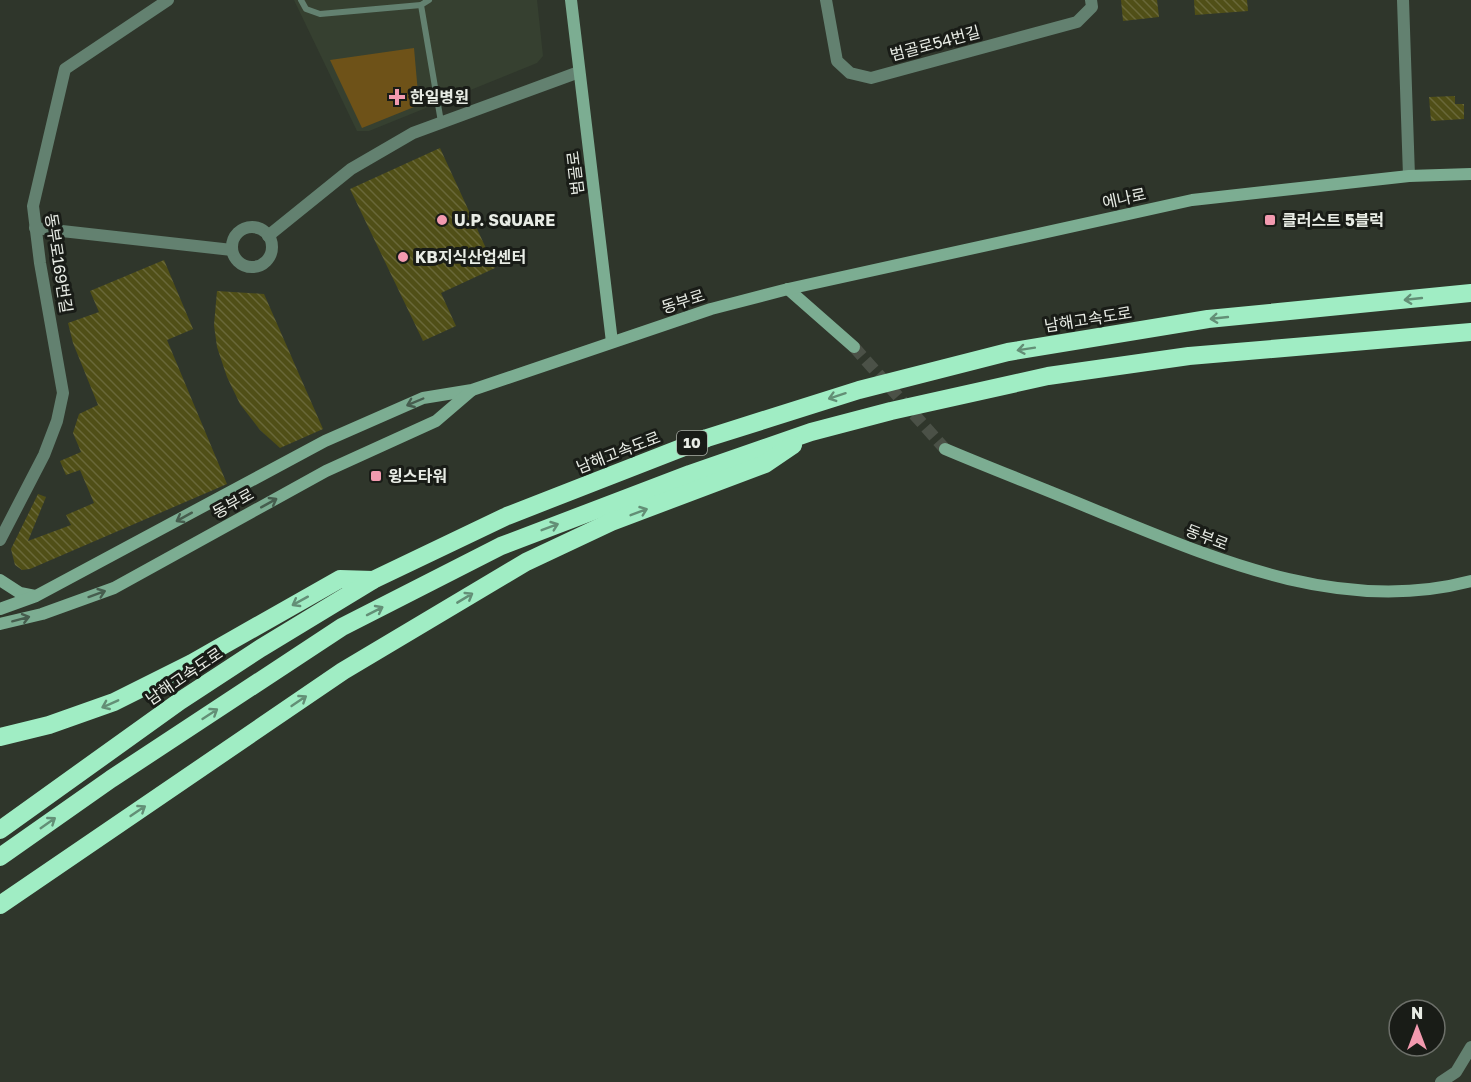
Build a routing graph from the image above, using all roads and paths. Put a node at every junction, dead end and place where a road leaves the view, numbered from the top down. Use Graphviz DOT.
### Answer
graph roads {
  1 [pos="168,0"];
  2 [pos="301,0"];
  3 [pos="429,0"];
  4 [pos="571,0"];
  5 [pos="826,0"];
  6 [pos="1091,0"];
  7 [pos="1403,0"];
  8 [pos="420,5"];
  9 [pos="579,72"];
  10 [pos="441,122"];
  11 [pos="1471,174"];
  12 [pos="1409,176"];
  13 [pos="35,228"];
  14 [pos="268,236"];
  15 [pos="232,250"];
  16 [pos="788,289"];
  17 [pos="1471,293"];
  18 [pos="1471,332"];
  19 [pos="612,342"];
  20 [pos="854,347"];
  21 [pos="472,390"];
  22 [pos="812,432"];
  23 [pos="945,449"];
  24 [pos="0,540"];
  25 [pos="0,580"];
  26 [pos="373,580"];
  27 [pos="1471,581"];
  28 [pos="36,596"];
  29 [pos="0,609"];
  30 [pos="0,624"];
  31 [pos="0,737"];
  32 [pos="0,830"];
  33 [pos="90,844"];
  34 [pos="0,857"];
  35 [pos="0,905"];
  36 [pos="0,914"];
  37 [pos="1471,1047"];
  38 [pos="1441,1082"];
  1 -- 13 [label="street, 동부로169번길"];
  2 -- 8 [label="lane"];
  3 -- 8 [label="lane"];
  4 -- 9 [label="street, 범골로"];
  5 -- 6 [label="street, 범골로54번길"];
  7 -- 12 [label="street"];
  8 -- 10 [label="lane"];
  9 -- 10 [label="street"];
  9 -- 19 [label="street, 범골로"];
  10 -- 14 [label="street"];
  11 -- 12 [label="street, 에나로"];
  12 -- 16 [label="street, 에나로"];
  13 -- 15 [label="street"];
  13 -- 24 [label="street, 동부로169번길"];
  14 -- 15 [label="street"];
  14 -- 15 [label="street"];
  16 -- 19 [label="street, 동부로"];
  16 -- 20 [label="street"];
  17 -- 26 [label="highway, 남해고속도로 / 10, one-way"];
  18 -- 22 [label="highway, 10"];
  19 -- 21 [label="street, 동부로"];
  21 -- 28 [label="street, 동부로, one-way"];
  30 -- 21 [label="street, 동부로, one-way"];
  33 -- 22 [label="highway, one-way"];
  34 -- 22 [label="highway, 10, one-way"];
  23 -- 27 [label="street, 동부로"];
  25 -- 28 [label="street"];
  26 -- 31 [label="highway, one-way"];
  26 -- 32 [label="highway, 남해고속도로 / 10"];
  28 -- 29 [label="street, 동부로"];
  33 -- 35 [label="highway"];
  33 -- 36 [label="highway"];
  37 -- 38 [label="street"];
}
